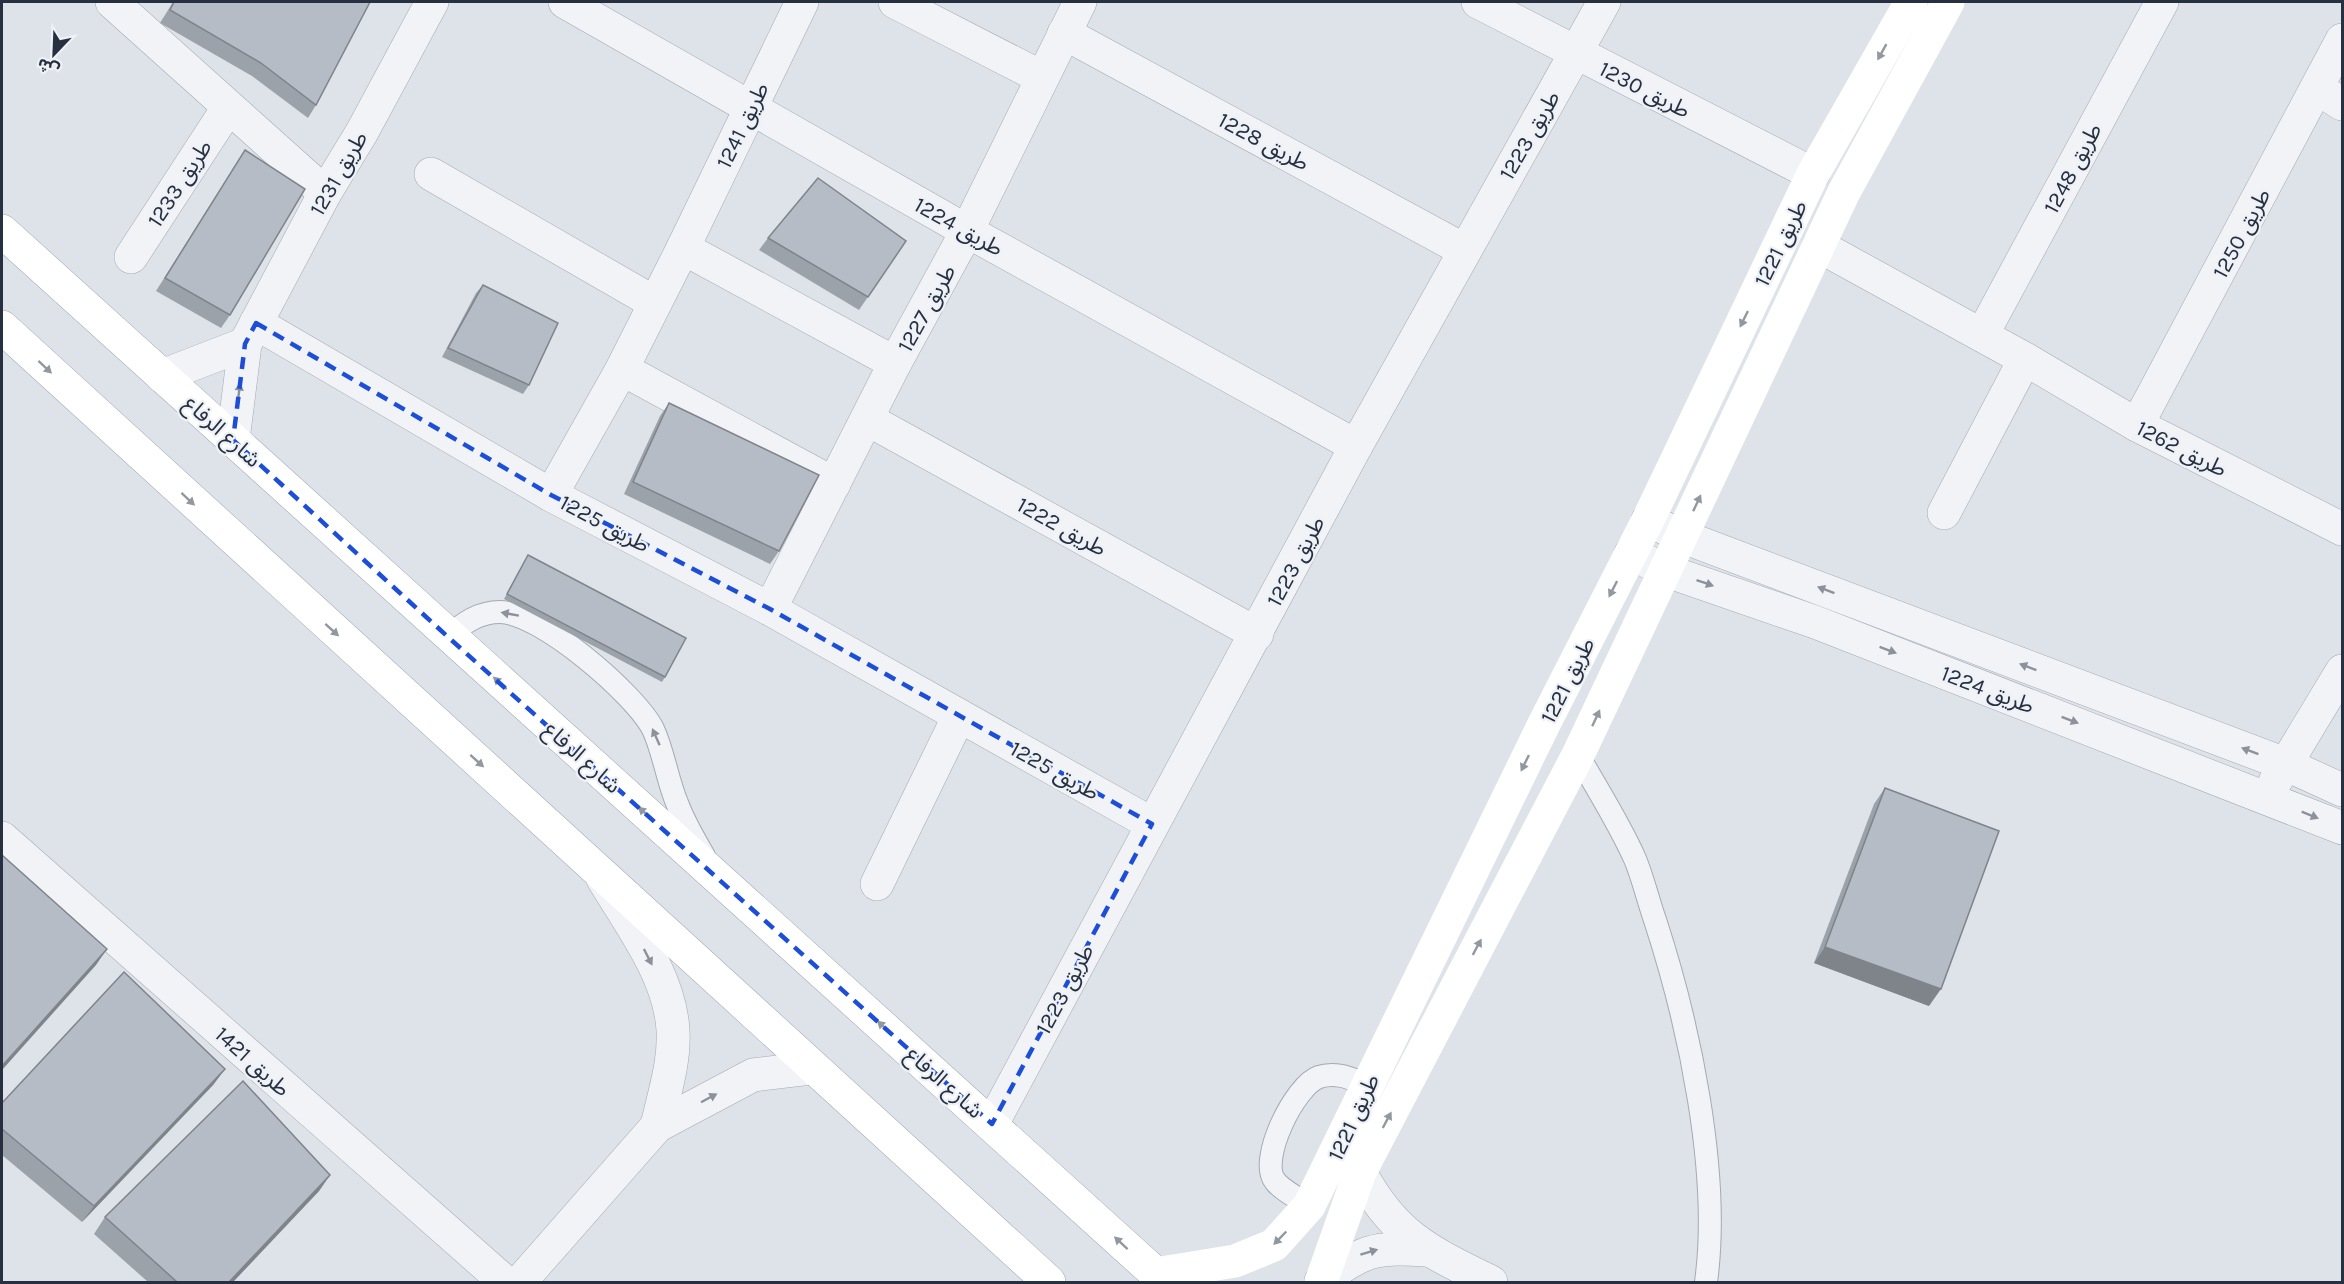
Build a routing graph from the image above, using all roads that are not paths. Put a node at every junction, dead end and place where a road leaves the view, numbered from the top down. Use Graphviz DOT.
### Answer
graph roads {
  1 [pos="112,2"];
  2 [pos="432,2"];
  3 [pos="565,2"];
  4 [pos="802,2"];
  5 [pos="895,2"];
  6 [pos="1080,2"];
  7 [pos="1478,2"];
  8 [pos="1604,2"];
  9 [pos="1911,2"];
  10 [pos="1948,2"];
  11 [pos="2162,2"];
  12 [pos="1064,33"];
  13 [pos="2343,40"];
  14 [pos="1576,54"];
  15 [pos="1041,77"];
  16 [pos="2330,96"];
  17 [pos="228,108"];
  18 [pos="749,108"];
  19 [pos="431,174"];
  20 [pos="1813,174"];
  21 [pos="325,193"];
  22 [pos="2,231"];
  23 [pos="967,231"];
  24 [pos="1819,246"];
  25 [pos="683,248"];
  26 [pos="1464,250"];
  27 [pos="131,257"];
  28 [pos="655,303"];
  29 [pos="2,327"];
  30 [pos="250,334"];
  31 [pos="1982,335"];
  32 [pos="2025,359"];
  33 [pos="896,363"];
  34 [pos="622,369"];
  35 [pos="162,376"];
  36 [pos="867,419"];
  37 [pos="2137,425"];
  38 [pos="233,440"];
  39 [pos="1356,446"];
  40 [pos="834,484"];
  41 [pos="551,495"];
  42 [pos="1944,513"];
  43 [pos="1648,520"];
  44 [pos="2343,529"];
  45 [pos="1681,536"];
  46 [pos="1631,553"];
  47 [pos="1664,570"];
  48 [pos="770,609"];
  49 [pos="1257,634"];
  50 [pos="448,637"];
  51 [pos="2343,672"];
  52 [pos="959,716"];
  53 [pos="1578,754"];
  54 [pos="2285,764"];
  55 [pos="2343,790"];
  56 [pos="2267,797"];
  57 [pos="1152,824"];
  58 [pos="2343,828"];
  59 [pos="2,838"];
  60 [pos="597,870"];
  61 [pos="724,884"];
  62 [pos="878,884"];
  63 [pos="811,1068"];
  64 [pos="1368,1085"];
  65 [pos="992,1124"];
  66 [pos="657,1126"];
  67 [pos="1360,1172"];
  68 [pos="1309,1206"];
  69 [pos="1425,1250"];
  70 [pos="1160,1278"];
  71 [pos="505,1282"];
  72 [pos="519,1282"];
  73 [pos="1049,1282"];
  74 [pos="1321,1282"];
  75 [pos="1491,1282"];
  76 [pos="1706,1282"];
  1 -- 17 [label="street"];
  2 -- 21 [label="street, طريق 1231"];
  3 -- 18 [label="street, طريق 1224"];
  4 -- 18 [label="street, طريق 1241"];
  5 -- 15 [label="street"];
  6 -- 12 [label="street, طريق 1227"];
  7 -- 14 [label="street, طريق 1230"];
  8 -- 14 [label="street, طريق 1223"];
  9 -- 20 [label="street, طريق 1221, one-way"];
  10 -- 24 [label="street, طريق 1221"];
  11 -- 31 [label="street, طريق 1248"];
  12 -- 15 [label="street, طريق 1227"];
  12 -- 26 [label="street, طريق 1228"];
  13 -- 16 [label="street, طريق 1250"];
  14 -- 20 [label="street, طريق 1230"];
  14 -- 26 [label="street, طريق 1223"];
  15 -- 23 [label="street, طريق 1227"];
  16 -- 37 [label="street, طريق 1250"];
  17 -- 21 [label="street"];
  17 -- 27 [label="street, طريق 1233"];
  18 -- 23 [label="street, طريق 1224"];
  18 -- 25 [label="street, طريق 1241"];
  19 -- 28 [label="street"];
  20 -- 43 [label="street, طريق 1221, one-way"];
  21 -- 30 [label="street, طريق 1231"];
  22 -- 35 [label="street, شارع الرفاع"];
  23 -- 33 [label="street, طريق 1227"];
  23 -- 39 [label="street, طريق 1224"];
  24 -- 31 [label="street, طريق 1262"];
  45 -- 24 [label="street, طريق 1221, one-way"];
  25 -- 28 [label="street, طريق 1241"];
  25 -- 33 [label="street"];
  26 -- 39 [label="street, طريق 1223"];
  28 -- 34 [label="street, طريق 1241"];
  29 -- 60 [label="street, one-way"];
  30 -- 35 [label="street"];
  38 -- 30 [label="street, طريق 1231, one-way"];
  30 -- 41 [label="street, طريق 1225"];
  31 -- 32 [label="street, طريق 1262"];
  32 -- 37 [label="street, طريق 1262"];
  32 -- 42 [label="street"];
  33 -- 36 [label="street, طريق 1227"];
  34 -- 40 [label="street"];
  34 -- 41 [label="street, طريق 1241"];
  35 -- 38 [label="street, شارع الرفاع"];
  36 -- 40 [label="street, طريق 1227"];
  36 -- 49 [label="street, طريق 1222"];
  37 -- 44 [label="street, طريق 1262"];
  38 -- 50 [label="street, شارع الرفاع"];
  39 -- 49 [label="street, طريق 1223"];
  40 -- 48 [label="street, طريق 1227"];
  41 -- 48 [label="street, طريق 1225"];
  43 -- 45 [label="street, طريق 1224"];
  43 -- 46 [label="street, طريق 1221"];
  45 -- 47 [label="street, طريق 1221"];
  54 -- 45 [label="street, طريق 1224, one-way"];
  46 -- 47 [label="street, طريق 1224"];
  46 -- 64 [label="street, طريق 1221, one-way"];
  53 -- 47 [label="street, طريق 1221, one-way"];
  47 -- 56 [label="street, طريق 1224, one-way"];
  48 -- 52 [label="street, طريق 1225"];
  49 -- 57 [label="street, طريق 1223"];
  61 -- 50 [label="street, شارع الرفاع, one-way"];
  61 -- 50 [label="lane, one-way"];
  51 -- 54 [label="street"];
  52 -- 57 [label="street, طريق 1225"];
  52 -- 62 [label="street"];
  67 -- 53 [label="street, طريق 1221, one-way"];
  53 -- 76 [label="lane"];
  54 -- 55 [label="street, طريق 1224"];
  54 -- 56 [label="street"];
  56 -- 58 [label="street, طريق 1224, one-way"];
  57 -- 65 [label="street, طريق 1223"];
  59 -- 71 [label="street, طريق 1421"];
  60 -- 63 [label="street"];
  60 -- 66 [label="street, one-way"];
  65 -- 61 [label="street, شارع الرفاع, one-way"];
  66 -- 63 [label="street, one-way"];
  63 -- 73 [label="street"];
  64 -- 68 [label="street, طريق 1221"];
  64 -- 68 [label="lane"];
  70 -- 65 [label="street, شارع الرفاع, one-way"];
  66 -- 72 [label="street"];
  67 -- 69 [label="street"];
  67 -- 74 [label="street, طريق 1221"];
  68 -- 70 [label="street, طريق 1221, one-way"];
  74 -- 69 [label="street, one-way"];
  69 -- 75 [label="street"];
}
